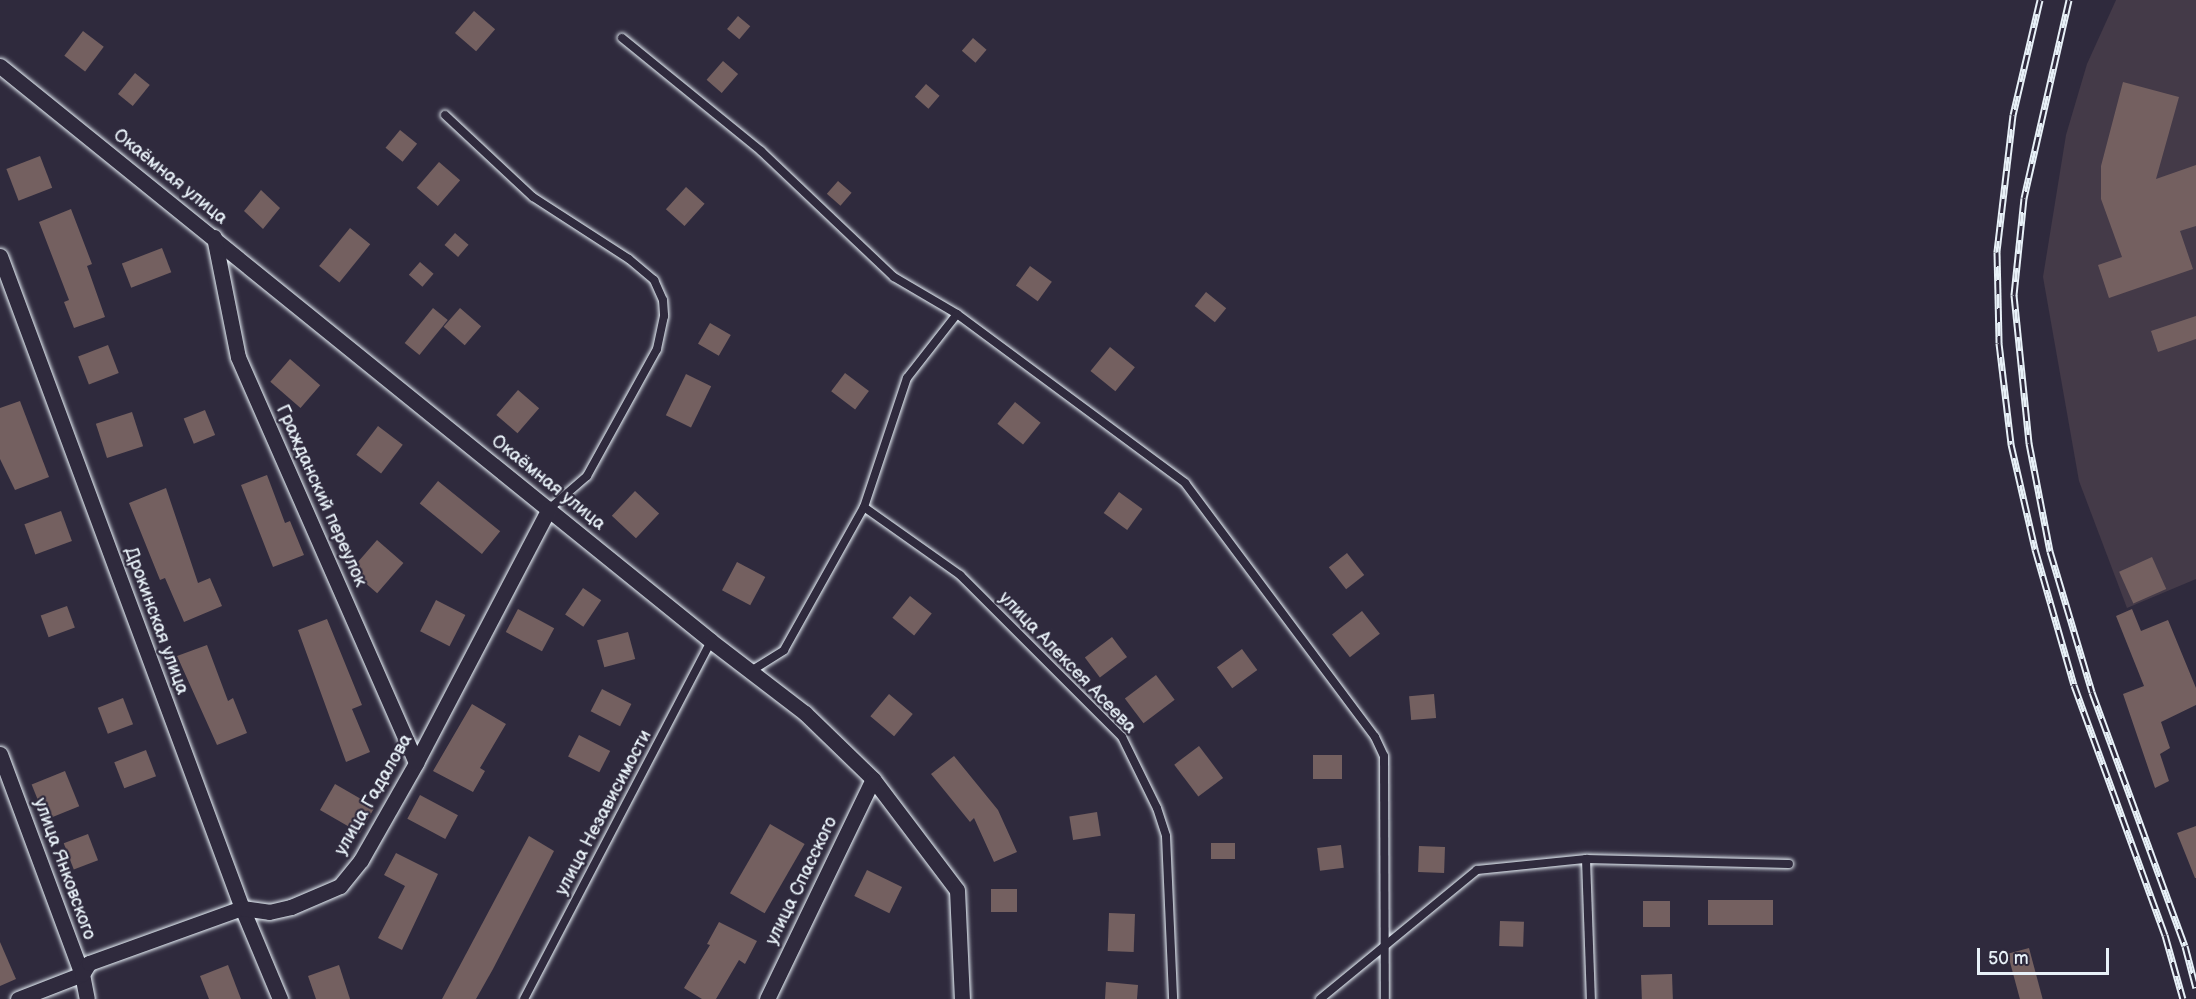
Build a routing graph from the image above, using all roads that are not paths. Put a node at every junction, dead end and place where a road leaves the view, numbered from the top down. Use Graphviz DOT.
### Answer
graph roads {
  1 [pos="622,38"];
  2 [pos="0,66"];
  3 [pos="445,115"];
  4 [pos="214,237"];
  5 [pos="0,256"];
  6 [pos="957,314"];
  7 [pos="864,507"];
  8 [pos="549,509"];
  9 [pos="711,641"];
  10 [pos="750,672"];
  11 [pos="0,754"];
  12 [pos="416,763"];
  13 [pos="873,779"];
  14 [pos="1586,859"];
  15 [pos="1789,864"];
  16 [pos="242,908"];
  17 [pos="1383,950"];
  18 [pos="82,974"];
  19 [pos="18,999"];
  20 [pos="87,999"];
  21 [pos="280,999"];
  22 [pos="524,999"];
  23 [pos="767,999"];
  24 [pos="962,999"];
  25 [pos="1173,999"];
  26 [pos="1320,999"];
  27 [pos="1385,999"];
  28 [pos="1591,999"];
  1 -- 6 [label="lane"];
  2 -- 4 [label="street, Окаёмная улица"];
  3 -- 8 [label="lane"];
  4 -- 8 [label="street, Окаёмная улица"];
  4 -- 12 [label="street, Гражданский переулок"];
  5 -- 16 [label="street, Дрокинская улица"];
  6 -- 7 [label="lane"];
  6 -- 17 [label="lane"];
  7 -- 10 [label="lane"];
  7 -- 25 [label="lane, улица Алексея Асеева"];
  8 -- 9 [label="street, Окаёмная улица"];
  8 -- 12 [label="street, улица Гадалова"];
  9 -- 10 [label="street, Окаёмная улица"];
  9 -- 22 [label="lane, улица Независимости"];
  10 -- 13 [label="street, Окаёмная улица"];
  11 -- 18 [label="street, улица Янковского"];
  12 -- 16 [label="street, улица Гадалова"];
  13 -- 23 [label="street, улица Спасского"];
  13 -- 24 [label="street, Окаёмная улица"];
  14 -- 15 [label="lane"];
  14 -- 17 [label="lane"];
  14 -- 28 [label="lane"];
  16 -- 18 [label="street, улица Гадалова"];
  16 -- 21 [label="street, Дрокинская улица"];
  17 -- 26 [label="lane"];
  17 -- 27 [label="lane"];
  18 -- 19 [label="street, улица Гадалова"];
  18 -- 20 [label="street, улица Янковского"];
}
